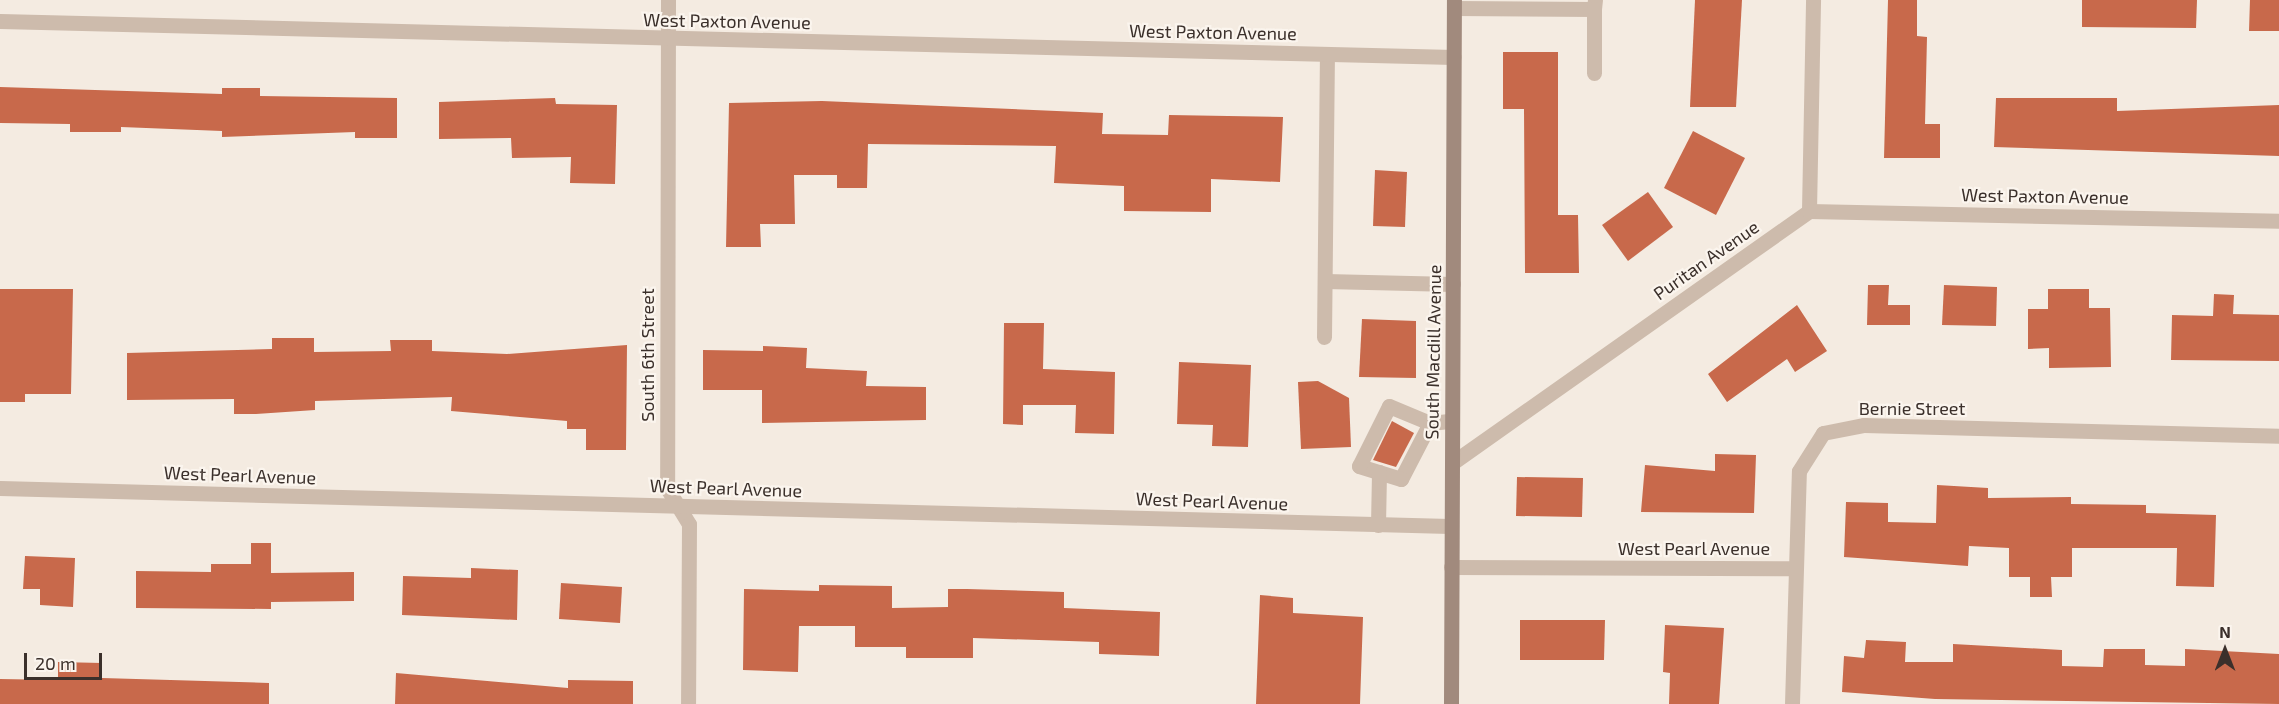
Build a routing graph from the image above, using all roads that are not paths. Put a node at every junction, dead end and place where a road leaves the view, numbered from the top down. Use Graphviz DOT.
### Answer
graph roads {
  1 [pos="668,0"];
  2 [pos="1813,0"];
  3 [pos="1454,4"];
  4 [pos="1594,5"];
  5 [pos="0,21"];
  6 [pos="668,39"];
  7 [pos="1327,55"];
  8 [pos="1454,57"];
  9 [pos="1594,73"];
  10 [pos="1809,211"];
  11 [pos="2279,221"];
  12 [pos="1325,281"];
  13 [pos="1453,284"];
  14 [pos="1324,337"];
  15 [pos="1449,421"];
  16 [pos="1430,423"];
  17 [pos="2279,436"];
  18 [pos="1452,463"];
  19 [pos="1379,472"];
  20 [pos="0,488"];
  21 [pos="676,506"];
  22 [pos="1378,525"];
  23 [pos="1450,526"];
  24 [pos="1451,567"];
  25 [pos="1793,568"];
  26 [pos="688,704"];
  27 [pos="1450,704"];
  28 [pos="1792,704"];
  1 -- 6 [label="street, South 6th Street"];
  2 -- 10 [label="street"];
  3 -- 4 [label="street"];
  3 -- 8 [label="street, South Macdill Avenue"];
  4 -- 9 [label="street"];
  5 -- 6 [label="street, West Paxton Avenue"];
  6 -- 7 [label="street, West Paxton Avenue"];
  6 -- 21 [label="street, South 6th Street"];
  7 -- 8 [label="street, West Paxton Avenue"];
  7 -- 12 [label="street"];
  8 -- 13 [label="street, South Macdill Avenue"];
  10 -- 11 [label="street, West Paxton Avenue"];
  10 -- 18 [label="street, Puritan Avenue"];
  12 -- 13 [label="street"];
  12 -- 14 [label="street"];
  13 -- 15 [label="street, South Macdill Avenue"];
  15 -- 16 [label="street"];
  15 -- 18 [label="street, South Macdill Avenue"];
  16 -- 19 [label="street"];
  16 -- 19 [label="street"];
  17 -- 25 [label="street, Bernie Street"];
  18 -- 23 [label="street, South Macdill Avenue"];
  19 -- 22 [label="street"];
  20 -- 21 [label="street, West Pearl Avenue"];
  21 -- 22 [label="street, West Pearl Avenue"];
  21 -- 26 [label="street, South 6th Street"];
  22 -- 23 [label="street, West Pearl Avenue"];
  23 -- 24 [label="street, South Macdill Avenue"];
  24 -- 25 [label="street, West Pearl Avenue"];
  24 -- 27 [label="street, South Macdill Avenue"];
  25 -- 28 [label="street, Bernie Street"];
}
